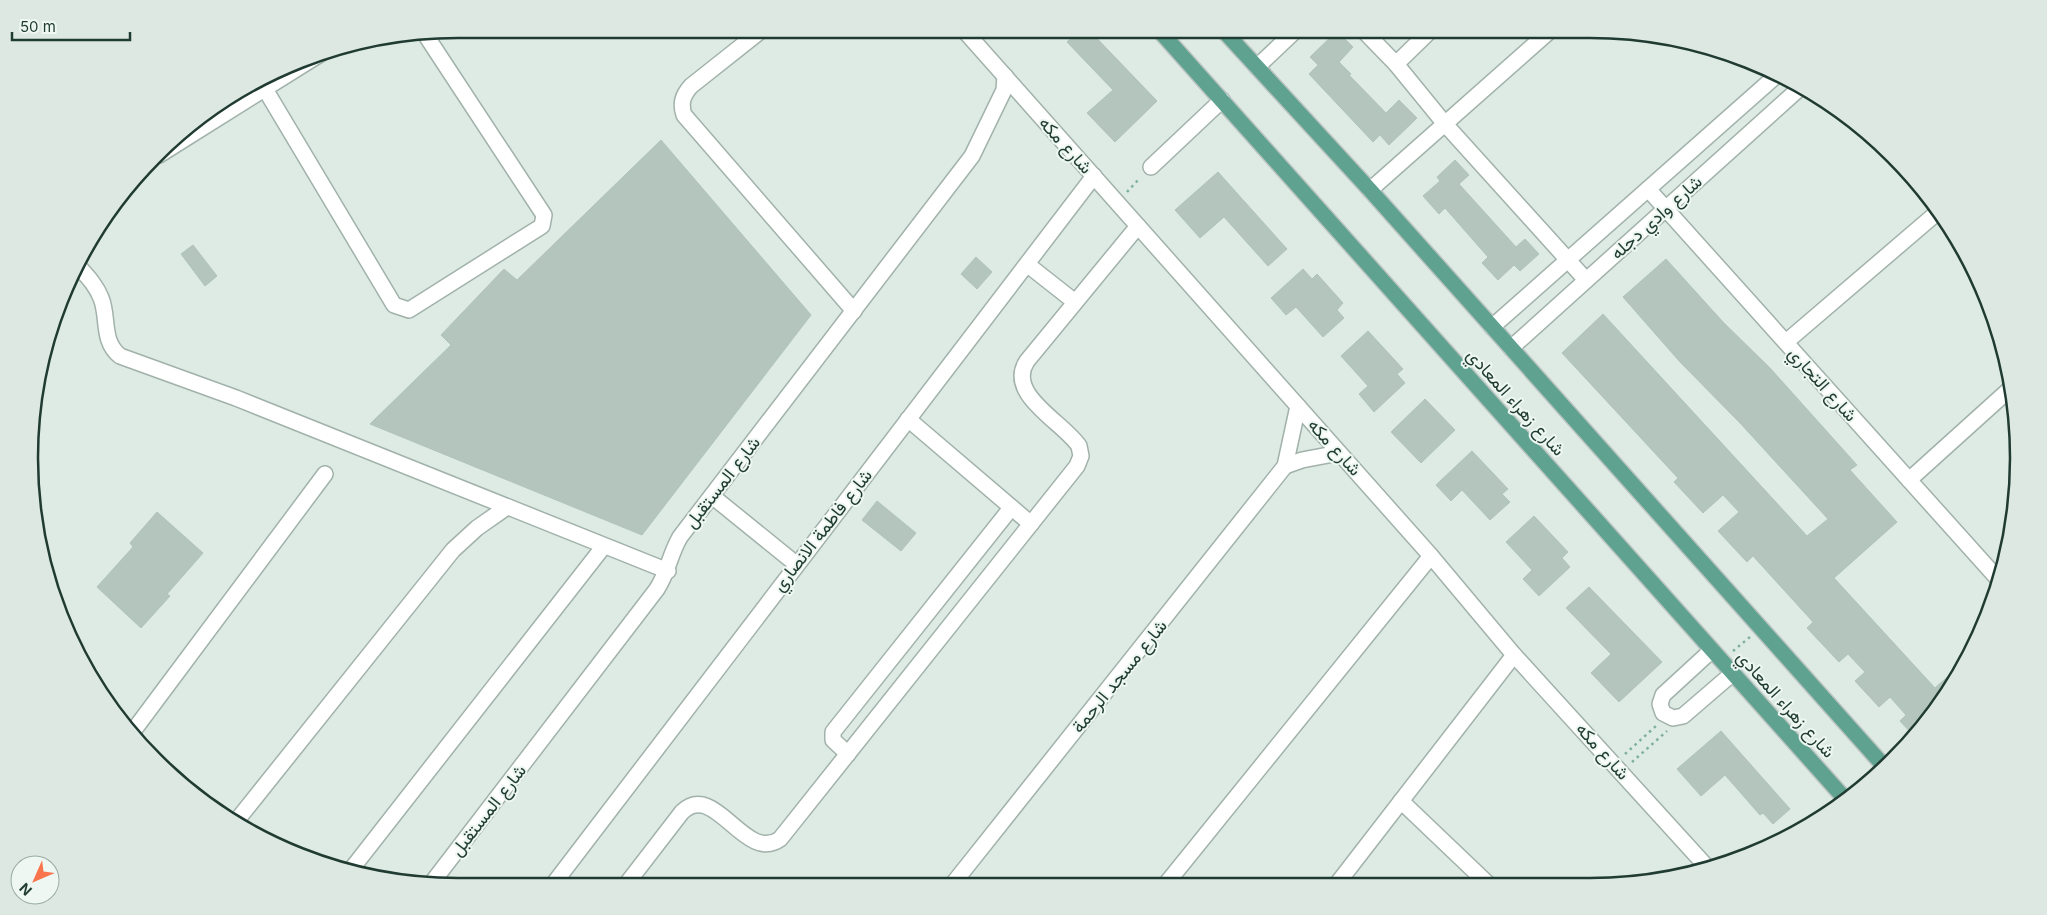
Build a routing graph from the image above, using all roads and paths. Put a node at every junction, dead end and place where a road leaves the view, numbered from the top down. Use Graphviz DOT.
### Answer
graph roads {
  1 [pos="428,38"];
  2 [pos="752,38"];
  3 [pos="971,38"];
  4 [pos="1166,38"];
  5 [pos="1230,38"];
  6 [pos="1288,38"];
  7 [pos="1371,38"];
  8 [pos="1423,38"];
  9 [pos="1542,38"];
  10 [pos="1396,64"];
  11 [pos="1257,67"];
  12 [pos="295,70"];
  13 [pos="1005,76"];
  14 [pos="1772,79"];
  15 [pos="265,89"];
  16 [pos="1796,92"];
  17 [pos="1222,100"];
  18 [pos="1445,124"];
  19 [pos="184,139"];
  20 [pos="1150,167"];
  21 [pos="1094,176"];
  22 [pos="1648,189"];
  23 [pos="1370,190"];
  24 [pos="1117,202"];
  25 [pos="1666,208"];
  26 [pos="1933,216"];
  27 [pos="1138,226"];
  28 [pos="1568,260"];
  29 [pos="1028,265"];
  30 [pos="82,271"];
  31 [pos="1586,280"];
  32 [pos="1075,302"];
  33 [pos="854,311"];
  34 [pos="1492,327"];
  35 [pos="1786,342"];
  36 [pos="1511,348"];
  37 [pos="2004,394"];
  38 [pos="1298,406"];
  39 [pos="908,420"];
  40 [pos="1340,453"];
  41 [pos="1285,466"];
  42 [pos="326,474"];
  43 [pos="1910,480"];
  44 [pos="712,496"];
  45 [pos="507,507"];
  46 [pos="1011,508"];
  47 [pos="1031,524"];
  48 [pos="604,546"];
  49 [pos="1431,556"];
  50 [pos="796,564"];
  51 [pos="668,571"];
  52 [pos="1993,573"];
  53 [pos="1761,628"];
  54 [pos="1514,655"];
  55 [pos="1717,655"];
  56 [pos="1732,673"];
  57 [pos="136,727"];
  58 [pos="1648,733"];
  59 [pos="1655,742"];
  60 [pos="1631,748"];
  61 [pos="848,754"];
  62 [pos="1638,756"];
  63 [pos="1879,761"];
  64 [pos="1841,794"];
  65 [pos="1401,801"];
  66 [pos="240,817"];
  67 [pos="1702,862"];
  68 [pos="355,864"];
  69 [pos="436,877"];
  70 [pos="558,878"];
  71 [pos="631,878"];
  72 [pos="958,878"];
  73 [pos="1171,878"];
  74 [pos="1342,878"];
  75 [pos="1482,878"];
  1 -- 15 [label="street"];
  2 -- 33 [label="street"];
  3 -- 13 [label="street, شارع مكه"];
  4 -- 17 [label="main road, شارع زهراء المعادي"];
  5 -- 11 [label="main road, شارع زهراء المعادي"];
  6 -- 11 [label="street"];
  7 -- 10 [label="street"];
  8 -- 10 [label="street"];
  9 -- 18 [label="street"];
  10 -- 18 [label="street"];
  11 -- 23 [label="main road, شارع زهراء المعادي"];
  12 -- 15 [label="street"];
  13 -- 21 [label="street, شارع مكه"];
  13 -- 33 [label="street, شارع المستقبل"];
  14 -- 22 [label="street, شارع وادي دجله"];
  15 -- 19 [label="street"];
  16 -- 25 [label="street, شارع وادي دجله"];
  17 -- 20 [label="street"];
  17 -- 55 [label="main road, شارع زهراء المعادي"];
  18 -- 23 [label="street"];
  18 -- 28 [label="street"];
  20 -- 24 [label="path"];
  21 -- 24 [label="street, شارع مكه"];
  21 -- 29 [label="street, شارع فاطمة الانصاري"];
  22 -- 25 [label="street, شارع التجاري"];
  22 -- 28 [label="street, شارع وادي دجله"];
  23 -- 34 [label="main road, شارع زهراء المعادي"];
  24 -- 27 [label="street, شارع مكه"];
  25 -- 31 [label="street, شارع وادي دجله"];
  25 -- 35 [label="street, شارع التجاري"];
  26 -- 35 [label="street"];
  27 -- 32 [label="street"];
  27 -- 38 [label="street, شارع مكه"];
  28 -- 31 [label="street"];
  28 -- 34 [label="street, شارع وادي دجله"];
  29 -- 32 [label="street"];
  29 -- 39 [label="street, شارع فاطمة الانصاري"];
  30 -- 45 [label="street"];
  31 -- 36 [label="street, شارع وادي دجله"];
  32 -- 47 [label="street"];
  33 -- 44 [label="street, شارع المستقبل"];
  34 -- 36 [label="main road, شارع زهراء المعادي"];
  35 -- 43 [label="street, شارع التجاري"];
  36 -- 53 [label="main road, شارع زهراء المعادي"];
  37 -- 43 [label="street"];
  38 -- 40 [label="street, شارع مكه"];
  38 -- 41 [label="street, شارع مسجد الرحمة"];
  39 -- 46 [label="street"];
  39 -- 50 [label="street, شارع فاطمة الانصاري"];
  40 -- 41 [label="street"];
  40 -- 49 [label="street, شارع مكه"];
  41 -- 72 [label="street, شارع مسجد الرحمة"];
  42 -- 57 [label="street"];
  43 -- 52 [label="street, شارع التجاري"];
  44 -- 50 [label="street"];
  44 -- 51 [label="street, شارع المستقبل"];
  45 -- 48 [label="street"];
  45 -- 66 [label="street"];
  46 -- 47 [label="street"];
  46 -- 61 [label="street"];
  47 -- 61 [label="street"];
  48 -- 51 [label="street"];
  48 -- 68 [label="street"];
  49 -- 54 [label="street, شارع مكه"];
  49 -- 73 [label="street"];
  50 -- 70 [label="street, شارع فاطمة الانصاري"];
  51 -- 69 [label="street, شارع المستقبل"];
  53 -- 55 [label="path"];
  53 -- 63 [label="main road, شارع زهراء المعادي"];
  54 -- 65 [label="street"];
  54 -- 67 [label="street, شارع مكه"];
  55 -- 56 [label="main road, شارع زهراء المعادي"];
  55 -- 56 [label="street"];
  56 -- 64 [label="main road, شارع زهراء المعادي"];
  58 -- 60 [label="path"];
  59 -- 62 [label="path"];
  61 -- 71 [label="street"];
  65 -- 74 [label="street"];
  65 -- 75 [label="street"];
}
